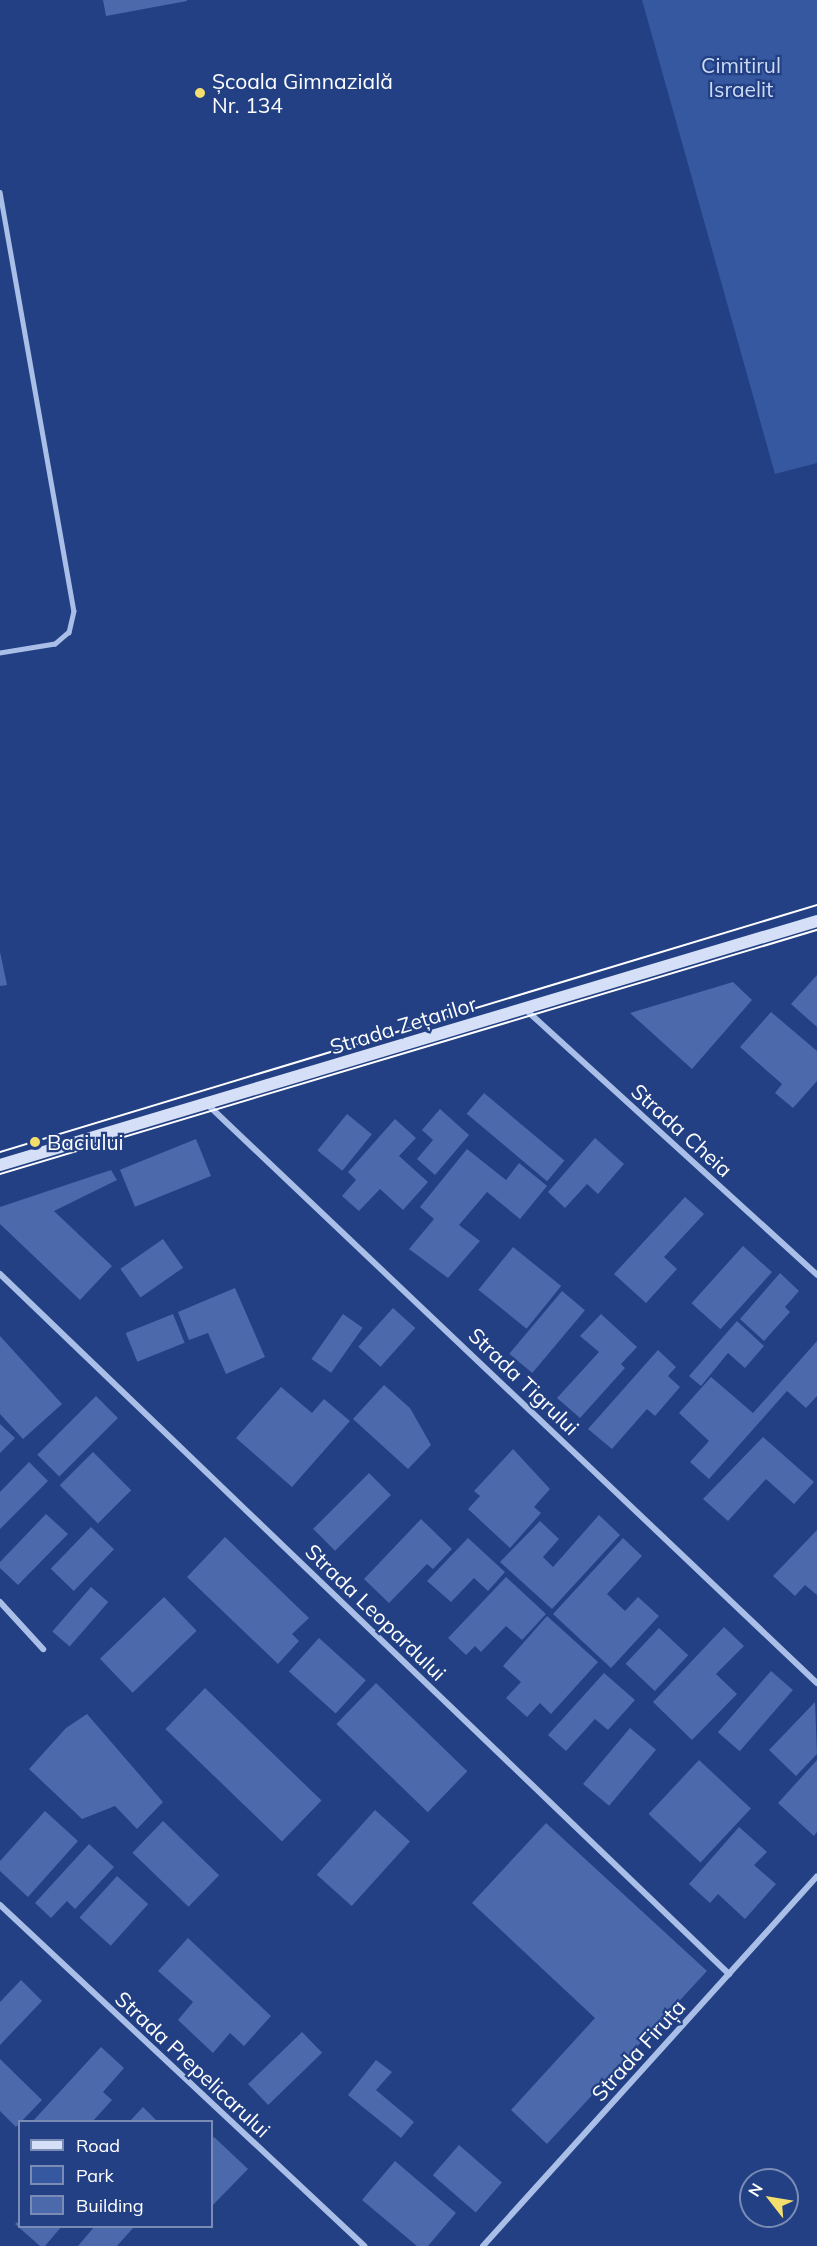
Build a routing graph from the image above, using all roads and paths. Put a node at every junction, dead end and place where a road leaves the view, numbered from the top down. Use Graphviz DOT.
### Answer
graph roads {
  1 [pos="0,192"];
  2 [pos="0,653"];
  3 [pos="817,921"];
  4 [pos="525,1009"];
  5 [pos="207,1104"];
  6 [pos="0,1165"];
  7 [pos="0,1274"];
  8 [pos="817,1275"];
  9 [pos="0,1602"];
  10 [pos="43,1648"];
  11 [pos="817,1683"];
  12 [pos="817,1877"];
  13 [pos="0,1905"];
  14 [pos="729,1974"];
  15 [pos="364,2246"];
  16 [pos="483,2246"];
  1 -- 2 [label="lane"];
  3 -- 4 [label="main road, Strada Zețarilor"];
  4 -- 5 [label="main road, Strada Zețarilor"];
  4 -- 8 [label="street, Strada Cheia"];
  5 -- 6 [label="main road, Strada Zețarilor"];
  5 -- 11 [label="street, Strada Tigrului"];
  7 -- 14 [label="street, Strada Leopardului"];
  9 -- 10 [label="street"];
  12 -- 14 [label="street, Strada Firuța"];
  13 -- 15 [label="street, Strada Prepelicarului"];
  14 -- 16 [label="street, Strada Firuța"];
}
